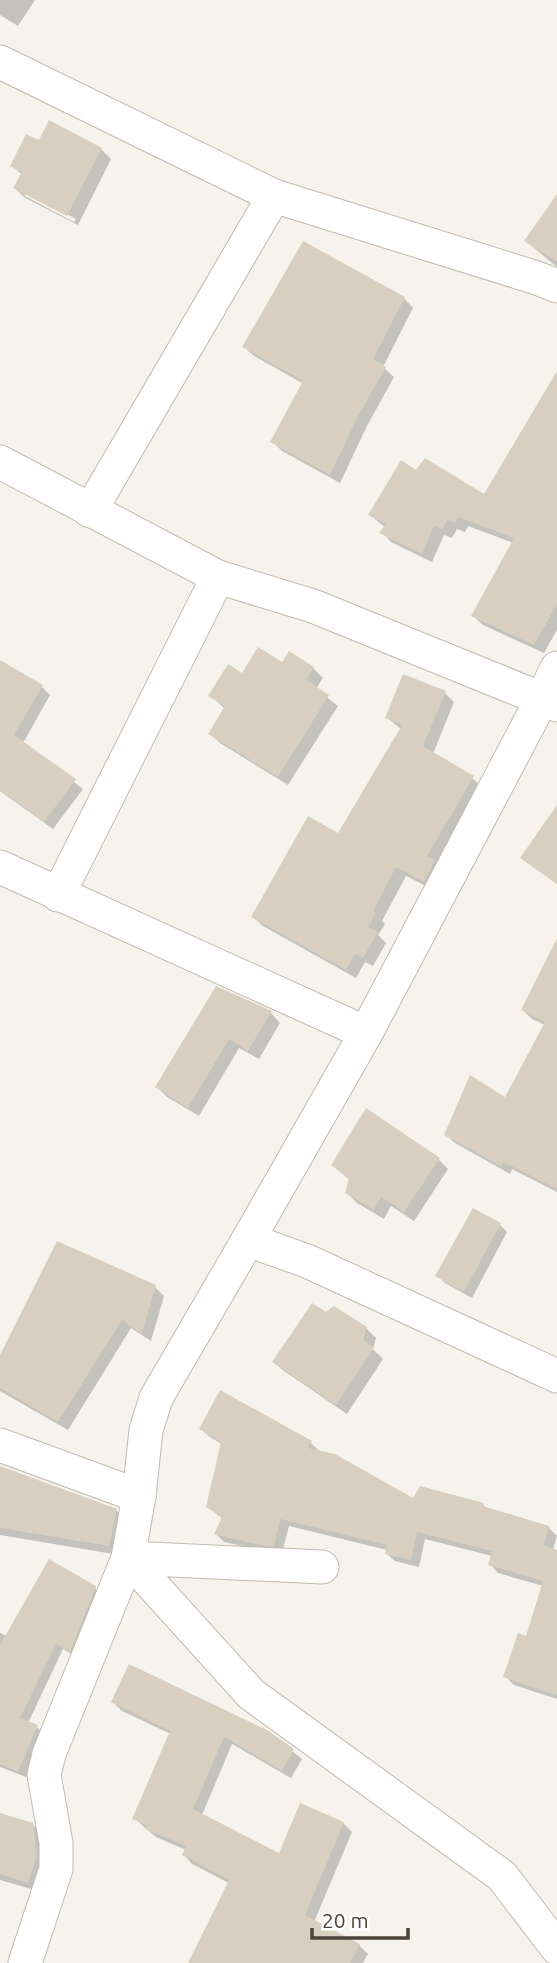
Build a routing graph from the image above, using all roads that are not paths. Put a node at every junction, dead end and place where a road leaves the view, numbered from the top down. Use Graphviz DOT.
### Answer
graph roads {
  1 [pos="0,62"];
  2 [pos="274,196"];
  3 [pos="557,286"];
  4 [pos="0,461"];
  5 [pos="90,511"];
  6 [pos="218,577"];
  7 [pos="557,668"];
  8 [pos="550,702"];
  9 [pos="0,867"];
  10 [pos="58,895"];
  11 [pos="366,1032"];
  12 [pos="248,1240"];
  13 [pos="557,1376"];
  14 [pos="0,1445"];
  15 [pos="139,1496"];
  16 [pos="128,1558"];
  17 [pos="321,1567"];
  18 [pos="557,1948"];
  19 [pos="25,1963"];
  1 -- 2 [label="street"];
  2 -- 3 [label="street"];
  2 -- 5 [label="street"];
  4 -- 5 [label="street"];
  5 -- 6 [label="street"];
  6 -- 8 [label="street"];
  6 -- 10 [label="street"];
  7 -- 8 [label="street"];
  8 -- 11 [label="street"];
  9 -- 10 [label="street"];
  10 -- 11 [label="street"];
  11 -- 12 [label="street"];
  12 -- 13 [label="street"];
  12 -- 15 [label="street"];
  14 -- 15 [label="street"];
  15 -- 16 [label="street"];
  16 -- 17 [label="street"];
  16 -- 18 [label="street"];
  16 -- 19 [label="street"];
}
